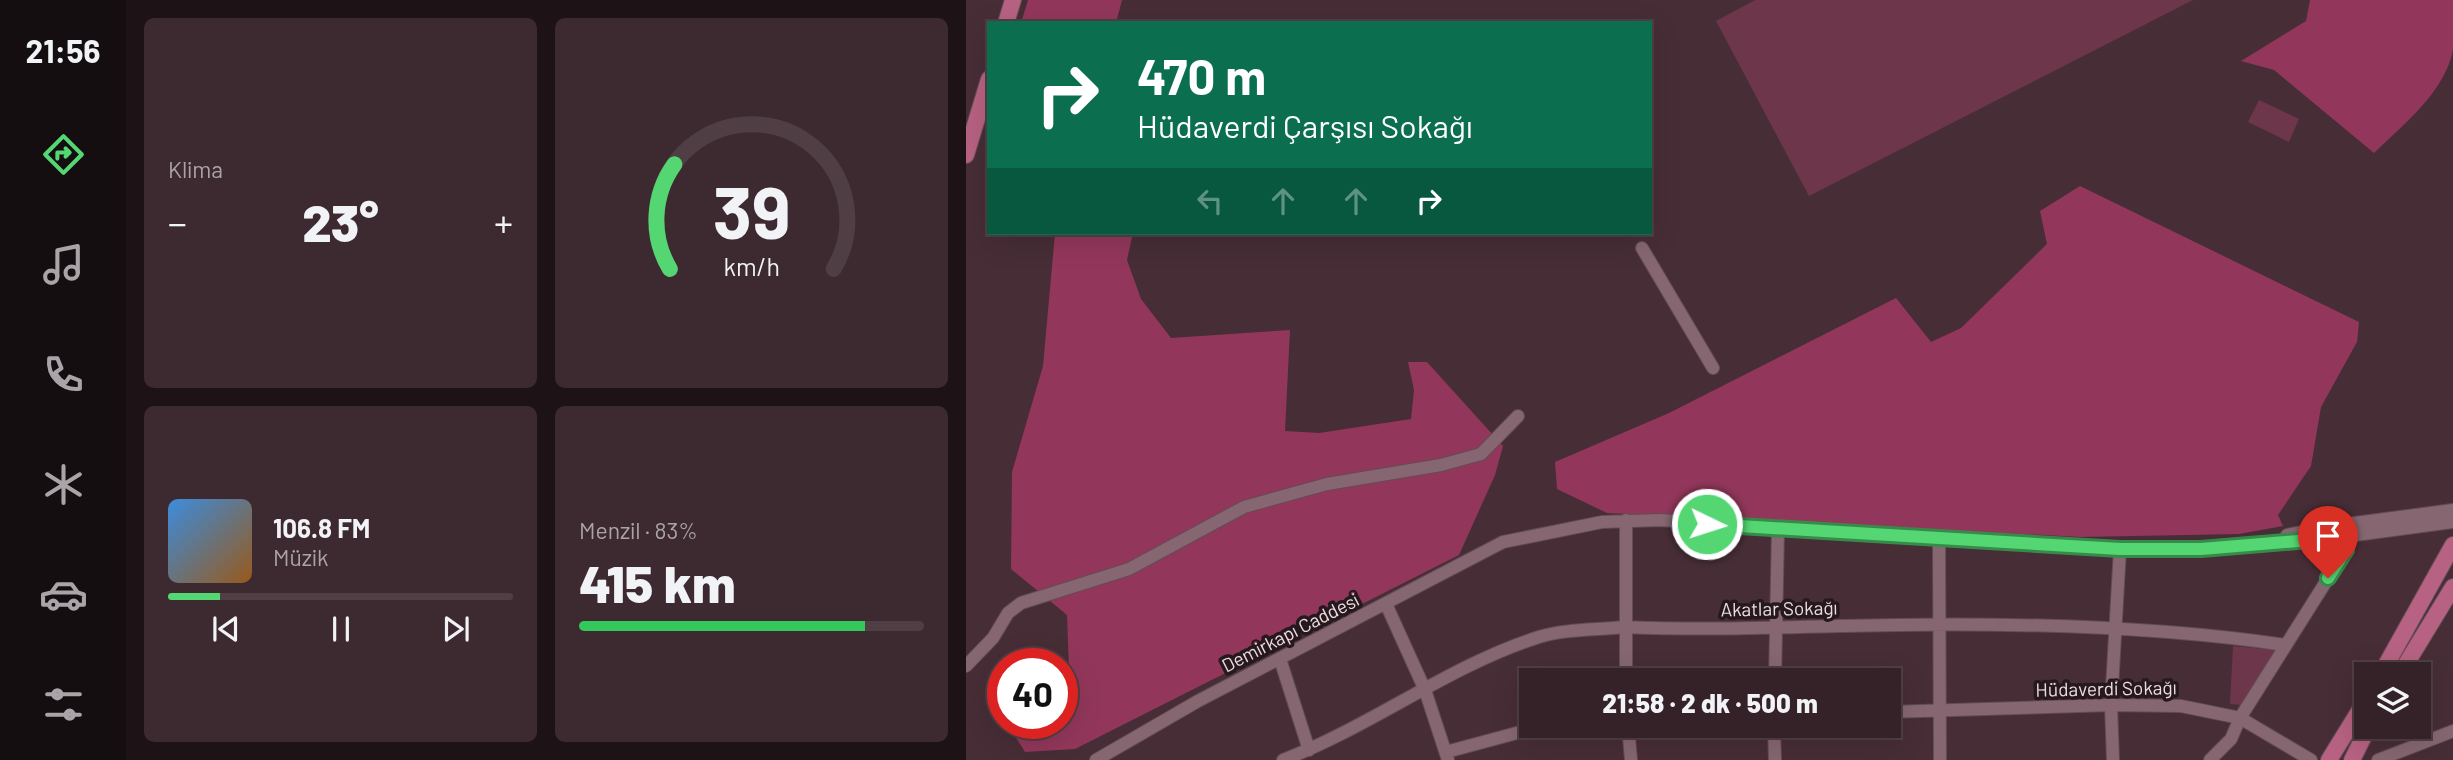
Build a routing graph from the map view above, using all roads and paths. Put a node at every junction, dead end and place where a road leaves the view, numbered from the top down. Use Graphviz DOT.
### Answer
graph roads {
  1 [pos="1013,0"];
  2 [pos="1007,21"];
  3 [pos="987,86"];
  4 [pos="966,155"];
  5 [pos="1642,248"];
  6 [pos="1713,369"];
  7 [pos="1518,416"];
  8 [pos="2453,510"];
  9 [pos="1626,520"];
  10 [pos="2453,522"];
  11 [pos="1777,528"];
  12 [pos="1939,537"];
  13 [pos="2346,537"];
  14 [pos="2256,543"];
  15 [pos="2453,545"];
  16 [pos="2120,549"];
  17 [pos="2453,587"];
  18 [pos="1385,604"];
  19 [pos="1937,625"];
  20 [pos="1623,627"];
  21 [pos="1778,628"];
  22 [pos="2114,630"];
  23 [pos="2285,645"];
  24 [pos="1280,659"];
  25 [pos="2388,662"];
  26 [pos="2407,662"];
  27 [pos="966,666"];
  28 [pos="1625,668"];
  29 [pos="1776,668"];
  30 [pos="1425,690"];
  31 [pos="2111,705"];
  32 [pos="1938,709"];
  33 [pos="1901,711"];
  34 [pos="2240,718"];
  35 [pos="2354,722"];
  36 [pos="2351,727"];
  37 [pos="2453,731"];
  38 [pos="1519,734"];
  39 [pos="1629,738"];
  40 [pos="1774,738"];
  41 [pos="2354,753"];
  42 [pos="1305,754"];
  43 [pos="1447,756"];
  44 [pos="1096,760"];
  45 [pos="1283,760"];
  46 [pos="1631,760"];
  47 [pos="1775,760"];
  48 [pos="1940,760"];
  49 [pos="2113,760"];
  50 [pos="2210,760"];
  51 [pos="2311,760"];
  52 [pos="2329,760"];
  53 [pos="2344,760"];
  54 [pos="2371,760"];
  55 [pos="2378,760"];
  1 -- 2 [label="main road"];
  3 -- 4 [label="main road"];
  5 -- 6 [label="street"];
  7 -- 27 [label="street"];
  8 -- 14 [label="street"];
  9 -- 11 [label="street, Demirkapı Caddesi"];
  9 -- 18 [label="street, Demirkapı Caddesi"];
  9 -- 20 [label="street"];
  10 -- 13 [label="street"];
  11 -- 12 [label="street, Demirkapı Caddesi"];
  11 -- 21 [label="street"];
  12 -- 16 [label="street, Demirkapı Caddesi"];
  12 -- 19 [label="street"];
  13 -- 14 [label="street"];
  13 -- 23 [label="street"];
  14 -- 16 [label="street, Demirkapı Caddesi"];
  15 -- 25 [label="main road"];
  16 -- 22 [label="street"];
  17 -- 26 [label="main road"];
  18 -- 24 [label="street, Demirkapı Caddesi"];
  18 -- 30 [label="street"];
  19 -- 21 [label="street, Akatlar Sokağı"];
  19 -- 22 [label="street, Akatlar Sokağı"];
  19 -- 32 [label="street"];
  20 -- 21 [label="street, Akatlar Sokağı"];
  20 -- 28 [label="street"];
  20 -- 30 [label="street, Akatlar Sokağı"];
  21 -- 29 [label="street"];
  22 -- 23 [label="street, Akatlar Sokağı"];
  22 -- 31 [label="street"];
  23 -- 34 [label="street"];
  24 -- 42 [label="street"];
  24 -- 44 [label="street, Demirkapı Caddesi"];
  30 -- 42 [label="street, Akatlar Sokağı"];
  30 -- 43 [label="street"];
  31 -- 32 [label="street, Hüdaverdi Sokağı"];
  31 -- 34 [label="street, Hüdaverdi Sokağı"];
  31 -- 49 [label="street"];
  32 -- 33 [label="street, Hüdaverdi Sokağı"];
  32 -- 48 [label="street"];
  34 -- 50 [label="street"];
  34 -- 51 [label="street, Hüdaverdi Sokağı"];
  35 -- 36 [label="main road"];
  36 -- 52 [label="main road"];
  36 -- 53 [label="main road"];
  37 -- 55 [label="street"];
  38 -- 43 [label="street"];
  39 -- 46 [label="street"];
  40 -- 47 [label="street"];
  41 -- 54 [label="street"];
  42 -- 45 [label="street, Akatlar Sokağı"];
}
